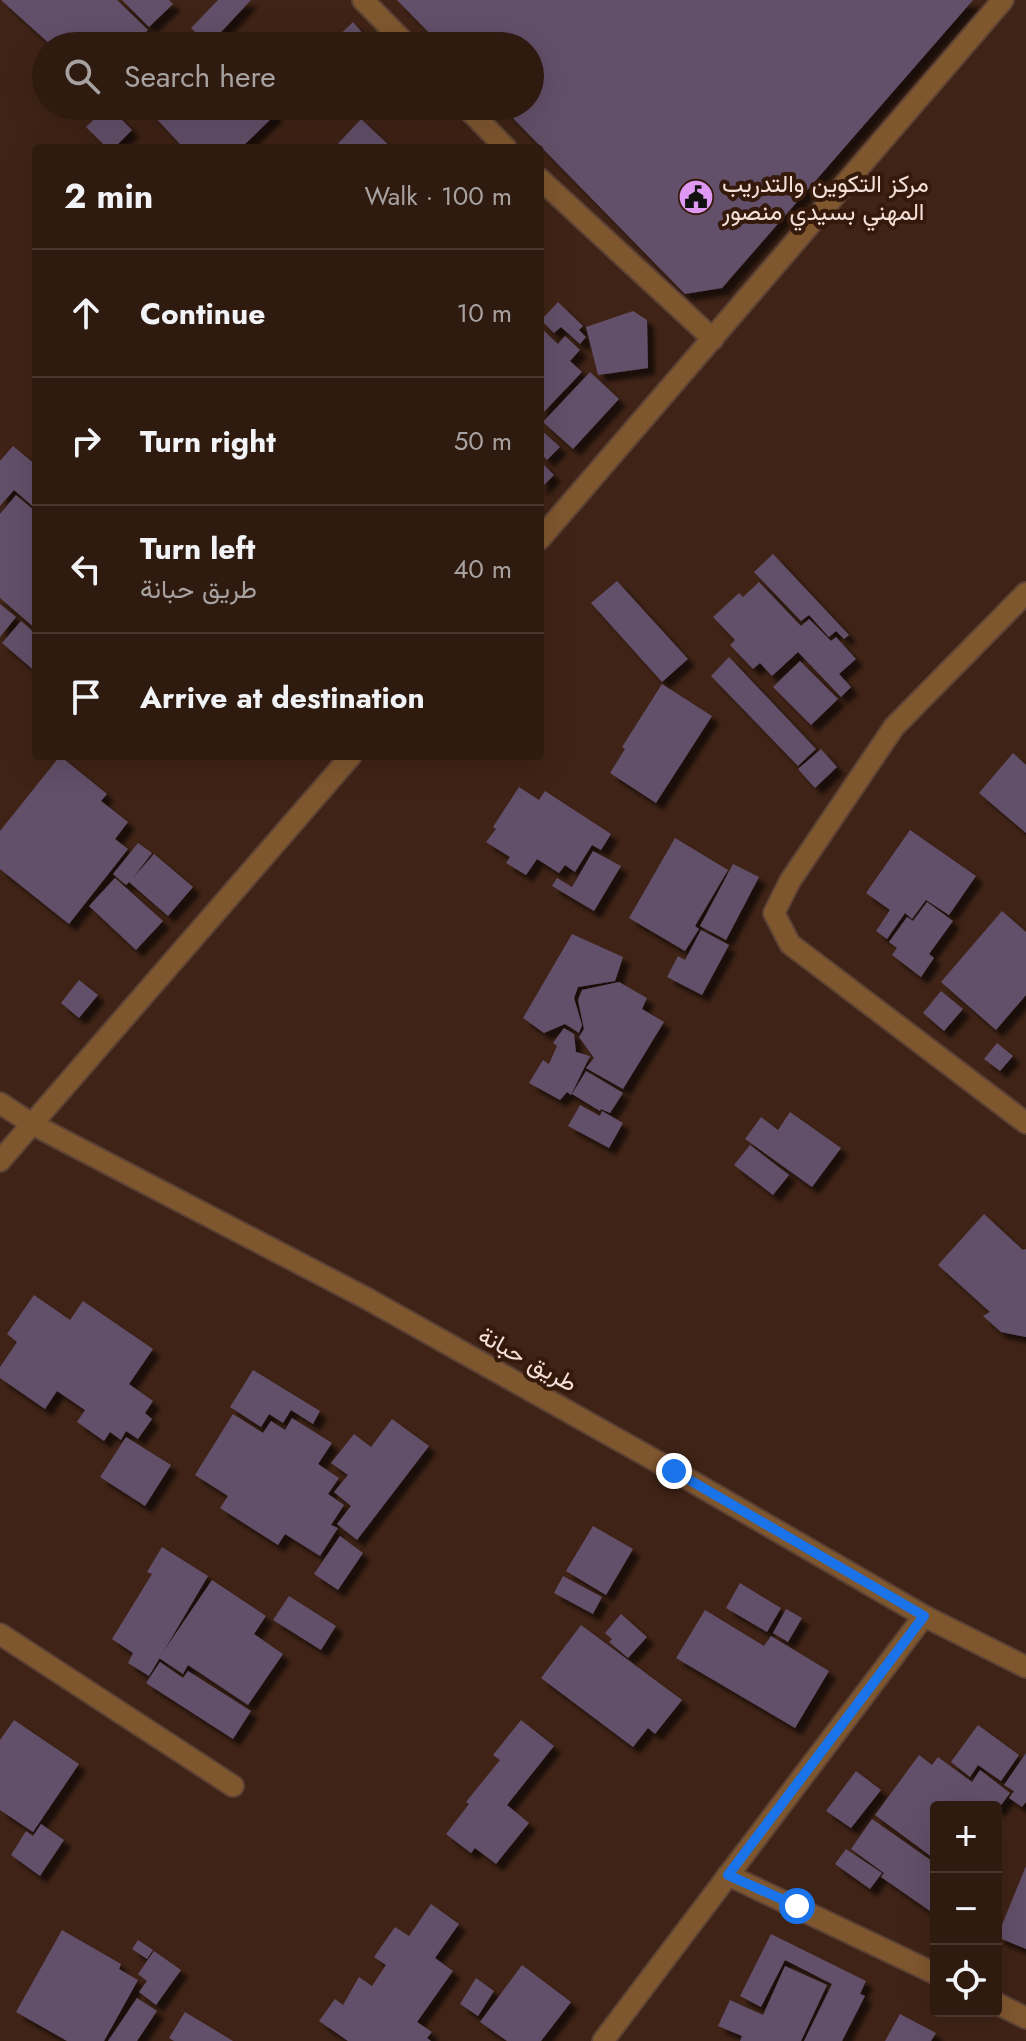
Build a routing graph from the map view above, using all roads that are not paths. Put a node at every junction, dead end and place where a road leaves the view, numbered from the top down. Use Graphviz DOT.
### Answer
graph roads {
  1 [pos="363,0"];
  2 [pos="1003,0"];
  3 [pos="394,32"];
  4 [pos="479,120"];
  5 [pos="502,144"];
  6 [pos="544,183"];
  7 [pos="713,339"];
  8 [pos="544,534"];
  9 [pos="1026,593"];
  10 [pos="348,760"];
  11 [pos="0,1103"];
  12 [pos="1026,1123"];
  13 [pos="32,1124"];
  14 [pos="0,1161"];
  15 [pos="924,1616"];
  16 [pos="0,1634"];
  17 [pos="1026,1667"];
  18 [pos="233,1786"];
  19 [pos="728,1875"];
  20 [pos="930,1971"];
  21 [pos="1002,2006"];
  22 [pos="1026,2018"];
  23 [pos="603,2041"];
  1 -- 3 [label="street"];
  2 -- 7 [label="street"];
  4 -- 5 [label="street"];
  6 -- 7 [label="street"];
  7 -- 8 [label="street"];
  9 -- 12 [label="street"];
  10 -- 13 [label="street"];
  11 -- 13 [label="street, طريق حبانة"];
  13 -- 14 [label="street"];
  13 -- 15 [label="street, طريق حبانة"];
  15 -- 17 [label="street, طريق حبانة"];
  15 -- 19 [label="street"];
  16 -- 18 [label="street"];
  19 -- 20 [label="street"];
  19 -- 23 [label="street"];
  21 -- 22 [label="street"];
}
